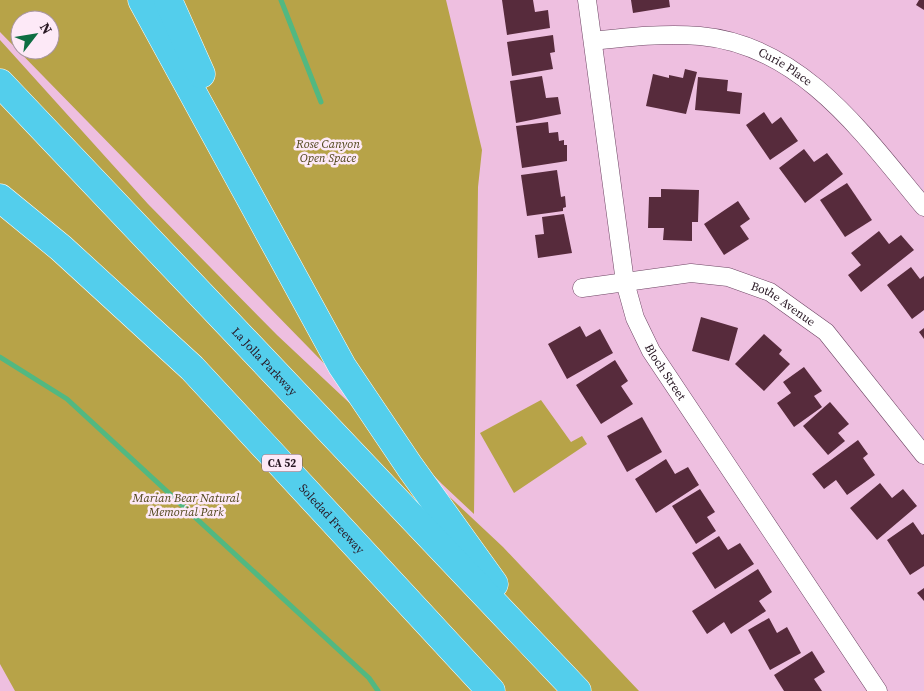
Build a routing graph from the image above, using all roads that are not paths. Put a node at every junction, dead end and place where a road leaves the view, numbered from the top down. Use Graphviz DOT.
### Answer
graph roads {
  1 [pos="142,0"];
  2 [pos="168,0"];
  3 [pos="587,0"];
  4 [pos="593,41"];
  5 [pos="0,83"];
  6 [pos="0,198"];
  7 [pos="250,199"];
  8 [pos="924,207"];
  9 [pos="0,208"];
  10 [pos="61,248"];
  11 [pos="625,282"];
  12 [pos="582,288"];
  13 [pos="924,456"];
  14 [pos="529,640"];
  15 [pos="491,691"];
  16 [pos="577,691"];
  17 [pos="878,691"];
  1 -- 7 [label="highway"];
  2 -- 7 [label="highway"];
  3 -- 4 [label="street, Bloch Street"];
  4 -- 8 [label="street, Curie Place"];
  4 -- 11 [label="street, Bloch Street"];
  5 -- 14 [label="highway, La Jolla Parkway"];
  6 -- 10 [label="highway"];
  7 -- 14 [label="highway"];
  9 -- 10 [label="highway"];
  10 -- 15 [label="highway, Soledad Freeway / CA 52"];
  11 -- 12 [label="street, Bothe Avenue"];
  11 -- 13 [label="street, Bothe Avenue"];
  11 -- 17 [label="street, Bloch Street"];
  14 -- 16 [label="highway"];
}
